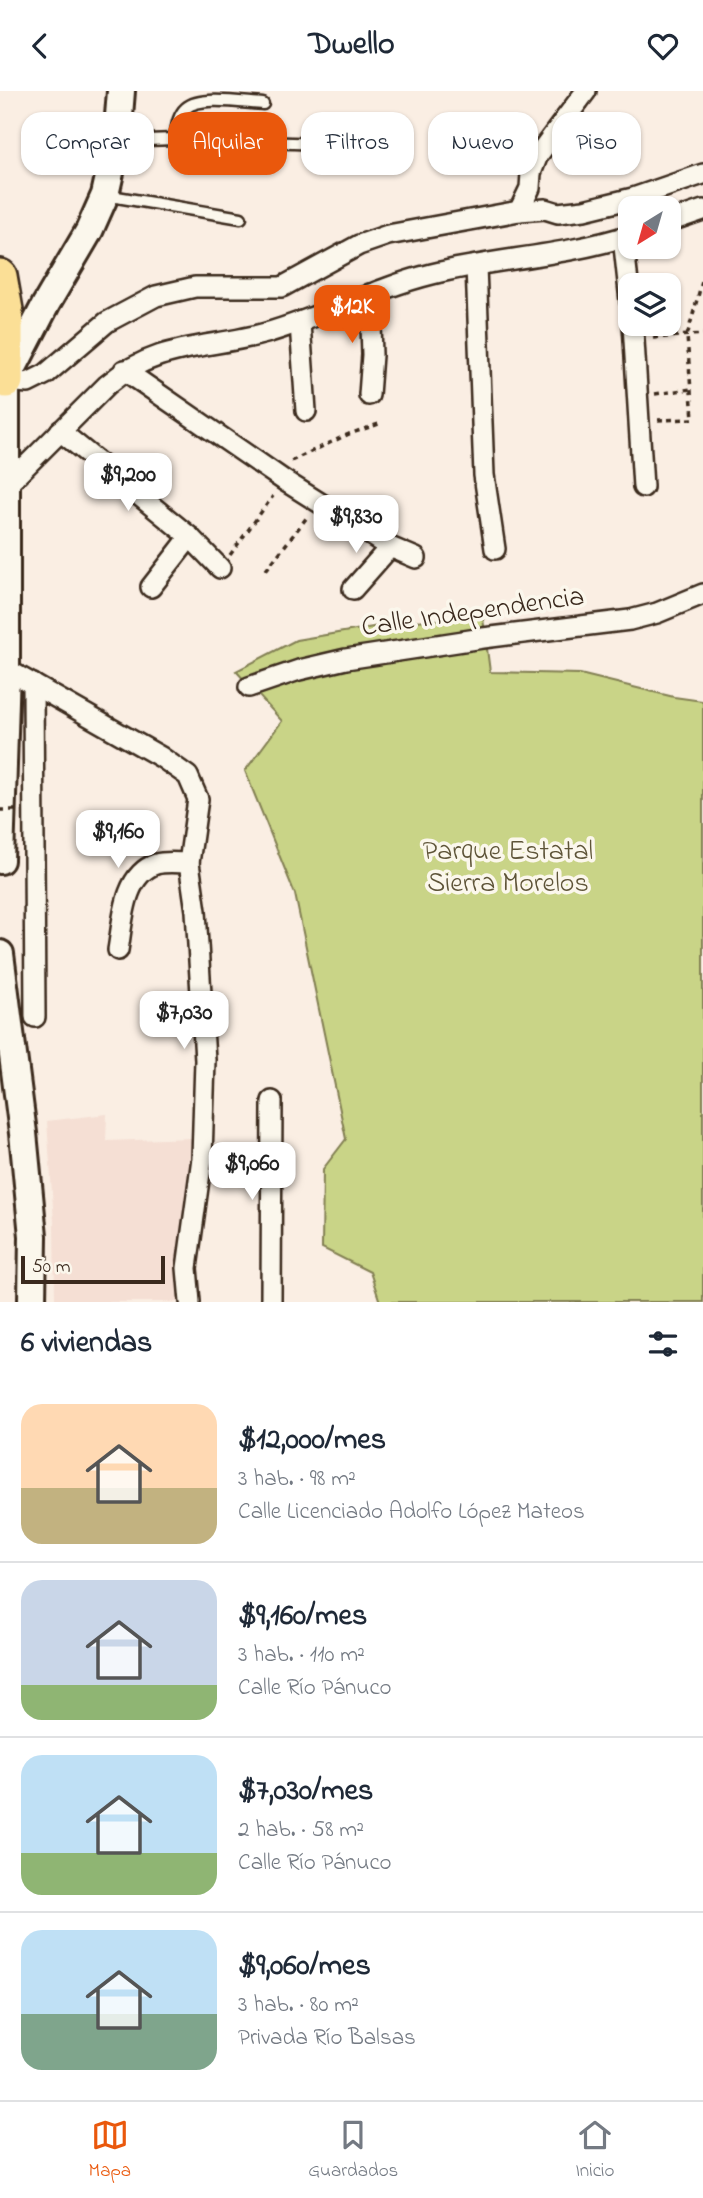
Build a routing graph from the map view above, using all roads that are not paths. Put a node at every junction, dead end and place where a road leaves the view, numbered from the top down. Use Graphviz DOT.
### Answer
graph roads {
  1 [pos="121,91"];
  2 [pos="586,91"];
  3 [pos="263,104"];
  4 [pos="119,112"];
  5 [pos="183,112"];
  6 [pos="703,174"];
  7 [pos="109,175"];
  8 [pos="105,195"];
  9 [pos="703,210"];
  10 [pos="519,211"];
  11 [pos="241,218"];
  12 [pos="681,218"];
  13 [pos="618,238"];
  14 [pos="476,266"];
  15 [pos="0,277"];
  16 [pos="370,294"];
  17 [pos="300,323"];
  18 [pos="634,336"];
  19 [pos="124,370"];
  20 [pos="6,381"];
  21 [pos="369,395"];
  22 [pos="306,411"];
  23 [pos="60,431"];
  24 [pos="6,486"];
  25 [pos="643,487"];
  26 [pos="190,537"];
  27 [pos="390,547"];
  28 [pos="495,549"];
  29 [pos="416,558"];
  30 [pos="220,568"];
  31 [pos="151,587"];
  32 [pos="353,589"];
  33 [pos="703,594"];
  34 [pos="6,669"];
  35 [pos="33,684"];
  36 [pos="249,687"];
  37 [pos="0,860"];
  38 [pos="189,863"];
  39 [pos="118,950"];
  40 [pos="0,954"];
  41 [pos="35,1017"];
  42 [pos="272,1101"];
  43 [pos="32,1302"];
  44 [pos="190,1302"];
  45 [pos="271,1302"];
  1 -- 4 [label="main road"];
  2 -- 10 [label="street"];
  3 -- 5 [label="lane"];
  6 -- 10 [label="street"];
  7 -- 8 [label="main road"];
  8 -- 11 [label="lane"];
  8 -- 20 [label="main road"];
  9 -- 12 [label="street"];
  10 -- 20 [label="street"];
  13 -- 14 [label="street"];
  14 -- 16 [label="street"];
  14 -- 28 [label="street"];
  15 -- 20 [label="highway"];
  16 -- 17 [label="street"];
  16 -- 21 [label="street"];
  17 -- 19 [label="street"];
  17 -- 22 [label="street"];
  18 -- 25 [label="street"];
  19 -- 23 [label="street"];
  19 -- 27 [label="street"];
  20 -- 24 [label="main road"];
  23 -- 24 [label="street"];
  23 -- 26 [label="street"];
  24 -- 34 [label="main road"];
  26 -- 30 [label="street"];
  26 -- 31 [label="street"];
  27 -- 29 [label="street"];
  27 -- 32 [label="street"];
  33 -- 36 [label="street, Calle Independencia"];
  34 -- 35 [label="street"];
  34 -- 37 [label="main road"];
  35 -- 38 [label="street"];
  35 -- 41 [label="street"];
  38 -- 39 [label="street"];
  38 -- 44 [label="street"];
  40 -- 43 [label="main road"];
  42 -- 45 [label="street"];
}
